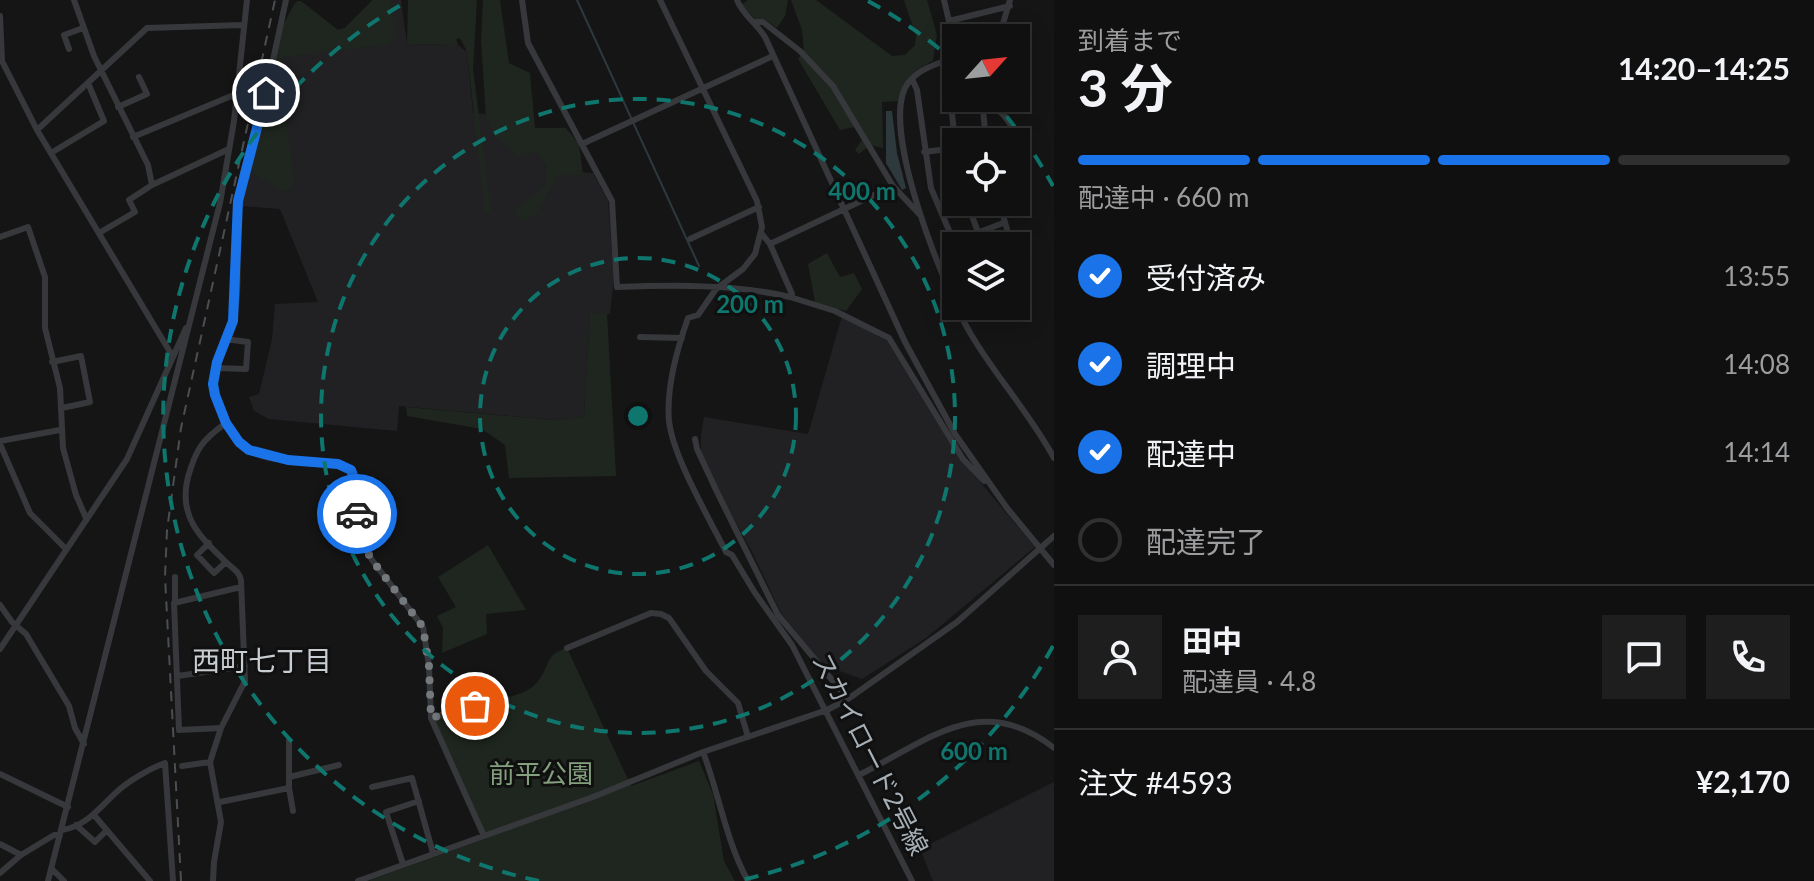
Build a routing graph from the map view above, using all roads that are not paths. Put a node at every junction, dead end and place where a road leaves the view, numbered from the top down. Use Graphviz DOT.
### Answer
graph roads {
  1 [pos="74,0"];
  2 [pos="247,0"];
  3 [pos="286,0"];
  4 [pos="522,0"];
  5 [pos="660,0"];
  6 [pos="737,0"];
  7 [pos="944,0"];
  8 [pos="1010,3"];
  9 [pos="0,16"];
  10 [pos="949,21"];
  11 [pos="756,22"];
  12 [pos="949,24"];
  13 [pos="1003,24"];
  14 [pos="243,25"];
  15 [pos="83,28"];
  16 [pos="69,49"];
  17 [pos="773,56"];
  18 [pos="1,59"];
  19 [pos="942,62"];
  20 [pos="101,71"];
  21 [pos="139,77"];
  22 [pos="912,79"];
  23 [pos="88,83"];
  24 [pos="700,88"];
  25 [pos="237,94"];
  26 [pos="118,107"];
  27 [pos="1001,112"];
  28 [pos="1012,128"];
  29 [pos="37,130"];
  30 [pos="133,137"];
  31 [pos="582,144"];
  32 [pos="230,149"];
  33 [pos="942,150"];
  34 [pos="924,152"];
  35 [pos="51,153"];
  36 [pos="152,185"];
  37 [pos="893,186"];
  38 [pos="759,207"];
  39 [pos="844,211"];
  40 [pos="972,216"];
  41 [pos="1002,216"];
  42 [pos="923,219"];
  43 [pos="1003,223"];
  44 [pos="950,232"];
  45 [pos="977,232"];
  46 [pos="1007,232"];
  47 [pos="99,233"];
  48 [pos="762,234"];
  49 [pos="0,237"];
  50 [pos="690,239"];
  51 [pos="770,244"];
  52 [pos="716,289"];
  53 [pos="790,297"];
  54 [pos="193,315"];
  55 [pos="640,337"];
  56 [pos="682,338"];
  57 [pos="225,339"];
  58 [pos="173,357"];
  59 [pos="52,362"];
  60 [pos="216,368"];
  61 [pos="62,408"];
  62 [pos="226,423"];
  63 [pos="60,430"];
  64 [pos="695,439"];
  65 [pos="0,442"];
  66 [pos="1054,458"];
  67 [pos="1003,502"];
  68 [pos="86,518"];
  69 [pos="1054,536"];
  70 [pos="209,543"];
  71 [pos="1040,548"];
  72 [pos="66,549"];
  73 [pos="226,562"];
  74 [pos="1054,565"];
  75 [pos="175,577"];
  76 [pos="241,587"];
  77 [pos="175,603"];
  78 [pos="0,605"];
  79 [pos="16,625"];
  80 [pos="567,648"];
  81 [pos="0,649"];
  82 [pos="245,666"];
  83 [pos="178,676"];
  84 [pos="506,698"];
  85 [pos="848,699"];
  86 [pos="827,710"];
  87 [pos="431,718"];
  88 [pos="221,728"];
  89 [pos="748,737"];
  90 [pos="289,740"];
  91 [pos="84,744"];
  92 [pos="1054,748"];
  93 [pos="703,752"];
  94 [pos="210,762"];
  95 [pos="339,765"];
  96 [pos="182,766"];
  97 [pos="0,774"];
  98 [pos="859,775"];
  99 [pos="289,777"];
  100 [pos="372,787"];
  101 [pos="289,788"];
  102 [pos="419,801"];
  103 [pos="220,802"];
  104 [pos="68,807"];
  105 [pos="293,811"];
  106 [pos="94,815"];
  107 [pos="76,825"];
  108 [pos="107,830"];
  109 [pos="61,832"];
  110 [pos="484,836"];
  111 [pos="0,844"];
  112 [pos="433,853"];
  113 [pos="21,855"];
  114 [pos="403,864"];
  115 [pos="52,869"];
  116 [pos="0,873"];
  117 [pos="48,881"];
  118 [pos="64,881"];
  119 [pos="150,881"];
  120 [pos="173,881"];
  121 [pos="213,881"];
  122 [pos="358,881"];
  123 [pos="748,881"];
  124 [pos="912,881"];
  1 -- 15 [label="street"];
  2 -- 14 [label="street"];
  3 -- 57 [label="street"];
  4 -- 31 [label="street"];
  5 -- 24 [label="street"];
  6 -- 11 [label="street"];
  7 -- 10 [label="street"];
  8 -- 10 [label="street"];
  8 -- 13 [label="street"];
  9 -- 18 [label="street"];
  10 -- 12 [label="street"];
  11 -- 17 [label="street"];
  11 -- 37 [label="street"];
  14 -- 20 [label="street"];
  14 -- 25 [label="street"];
  15 -- 16 [label="street"];
  15 -- 20 [label="street"];
  17 -- 24 [label="street"];
  17 -- 39 [label="street"];
  18 -- 29 [label="street"];
  19 -- 22 [label="street"];
  20 -- 23 [label="street"];
  20 -- 26 [label="street"];
  21 -- 26 [label="street"];
  22 -- 34 [label="street"];
  22 -- 42 [label="street"];
  23 -- 29 [label="street"];
  23 -- 35 [label="street"];
  24 -- 31 [label="street"];
  24 -- 38 [label="street"];
  25 -- 30 [label="street"];
  25 -- 32 [label="street"];
  26 -- 30 [label="street"];
  27 -- 28 [label="street"];
  29 -- 35 [label="street"];
  30 -- 36 [label="street"];
  31 -- 52 [label="street"];
  32 -- 36 [label="street"];
  32 -- 54 [label="street"];
  33 -- 34 [label="street"];
  34 -- 44 [label="street"];
  35 -- 47 [label="street"];
  36 -- 47 [label="street"];
  37 -- 39 [label="street"];
  37 -- 42 [label="street"];
  38 -- 48 [label="street"];
  38 -- 50 [label="street"];
  39 -- 51 [label="street"];
  39 -- 67 [label="street"];
  40 -- 45 [label="street"];
  41 -- 43 [label="street"];
  42 -- 66 [label="street"];
  43 -- 45 [label="street"];
  43 -- 46 [label="street"];
  47 -- 58 [label="street"];
  48 -- 51 [label="street"];
  48 -- 52 [label="street"];
  49 -- 59 [label="street"];
  51 -- 53 [label="street"];
  52 -- 53 [label="street"];
  52 -- 56 [label="street"];
  53 -- 67 [label="street"];
  54 -- 58 [label="street"];
  54 -- 91 [label="street"];
  55 -- 56 [label="street"];
  56 -- 86 [label="street, スカイロード2号線"];
  57 -- 60 [label="street"];
  57 -- 60 [label="street"];
  58 -- 68 [label="street"];
  59 -- 61 [label="street"];
  59 -- 61 [label="street"];
  60 -- 62 [label="street"];
  61 -- 63 [label="street"];
  62 -- 70 [label="street"];
  62 -- 87 [label="street"];
  63 -- 65 [label="street"];
  63 -- 68 [label="street"];
  64 -- 85 [label="street"];
  65 -- 72 [label="street"];
  67 -- 71 [label="street"];
  68 -- 72 [label="street"];
  69 -- 71 [label="street"];
  70 -- 73 [label="street"];
  70 -- 73 [label="street"];
  71 -- 74 [label="street"];
  71 -- 85 [label="street"];
  72 -- 79 [label="street"];
  73 -- 76 [label="street"];
  75 -- 77 [label="street"];
  76 -- 77 [label="street"];
  76 -- 82 [label="street"];
  77 -- 83 [label="street"];
  78 -- 79 [label="street"];
  79 -- 81 [label="street"];
  79 -- 91 [label="street"];
  80 -- 89 [label="street"];
  82 -- 83 [label="street"];
  82 -- 88 [label="street"];
  83 -- 88 [label="street"];
  84 -- 87 [label="street"];
  85 -- 86 [label="street"];
  86 -- 89 [label="street"];
  86 -- 98 [label="street, スカイロード2号線"];
  87 -- 110 [label="street"];
  88 -- 94 [label="street"];
  89 -- 93 [label="street"];
  90 -- 99 [label="street"];
  91 -- 104 [label="street"];
  92 -- 98 [label="street"];
  93 -- 110 [label="street"];
  93 -- 123 [label="street"];
  94 -- 96 [label="street"];
  94 -- 103 [label="street"];
  95 -- 99 [label="street"];
  97 -- 104 [label="street"];
  98 -- 124 [label="street, スカイロード2号線"];
  99 -- 101 [label="street"];
  100 -- 102 [label="street"];
  101 -- 103 [label="street"];
  101 -- 105 [label="street"];
  102 -- 112 [label="street"];
  102 -- 114 [label="street"];
  103 -- 121 [label="street"];
  104 -- 109 [label="street"];
  106 -- 107 [label="street"];
  106 -- 108 [label="street"];
  106 -- 120 [label="street"];
  107 -- 108 [label="street"];
  107 -- 109 [label="street"];
  108 -- 119 [label="street"];
  109 -- 113 [label="street"];
  109 -- 115 [label="street"];
  110 -- 112 [label="street"];
  111 -- 113 [label="street"];
  112 -- 114 [label="street"];
  113 -- 116 [label="street"];
  114 -- 122 [label="street"];
  115 -- 117 [label="street"];
  115 -- 118 [label="street"];
}
